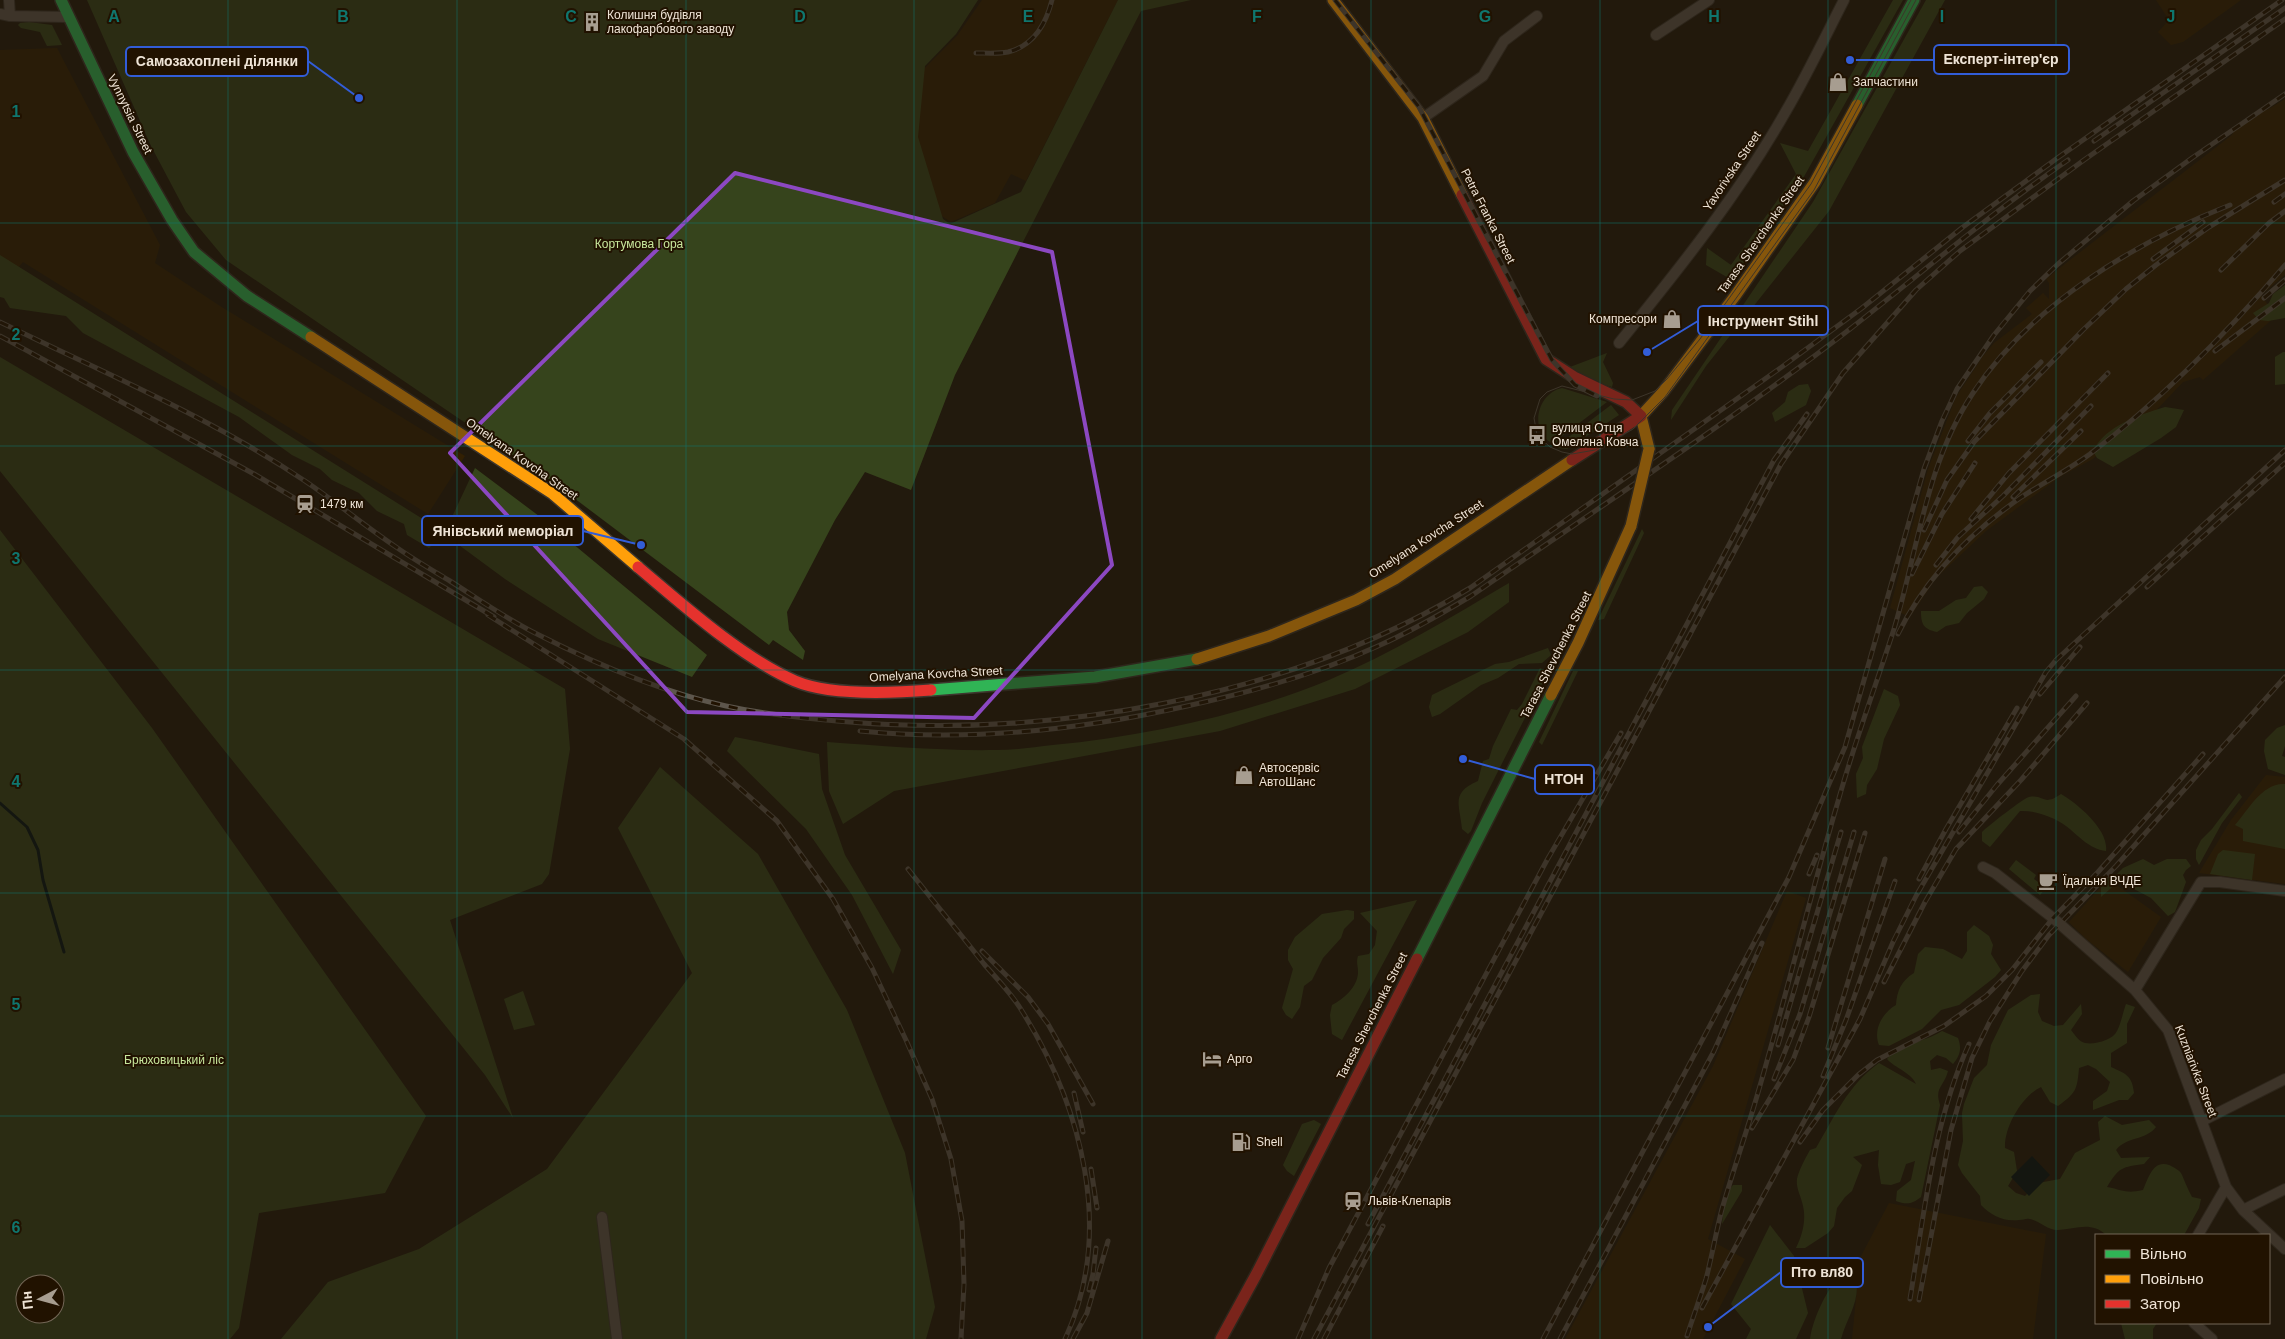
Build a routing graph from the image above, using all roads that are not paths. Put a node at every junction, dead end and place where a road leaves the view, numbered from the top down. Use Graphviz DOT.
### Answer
graph roads {
  1 [pos="8,0"];
  2 [pos="61,0"];
  3 [pos="1333,0"];
  4 [pos="1709,0"];
  5 [pos="1844,0"];
  6 [pos="1914,0"];
  7 [pos="5,15"];
  8 [pos="1537,16"];
  9 [pos="68,17"];
  10 [pos="1656,35"];
  11 [pos="1423,118"];
  12 [pos="172,220"];
  13 [pos="1619,343"];
  14 [pos="1641,416"];
  15 [pos="1983,867"];
  16 [pos="2285,891"];
  17 [pos="2135,990"];
  18 [pos="2285,1079"];
  19 [pos="2202,1121"];
  20 [pos="2226,1187"];
  21 [pos="2285,1189"];
  22 [pos="2243,1210"];
  23 [pos="602,1217"];
  24 [pos="2199,1234"];
  25 [pos="2269,1234"];
  26 [pos="2270,1235"];
  27 [pos="2285,1249"];
  28 [pos="2195,1324"];
  29 [pos="617,1339"];
  30 [pos="1221,1339"];
  31 [pos="2212,1339"];
  1 -- 7 [label="street"];
  2 -- 9 [label="main road, Vynnytsia Street"];
  3 -- 11 [label="main road, Petra Franka Street"];
  4 -- 10 [label="street"];
  5 -- 13 [label="street, Yavorivska Street"];
  6 -- 14 [label="main road, Tarasa Shevchenka Street"];
  7 -- 9 [label="street"];
  8 -- 11 [label="street"];
  9 -- 12 [label="main road, Vynnytsia Street"];
  11 -- 14 [label="main road, Petra Franka Street"];
  12 -- 14 [label="main road, Omelyana Kovcha Street"];
  14 -- 30 [label="main road, Tarasa Shevchenka Street, bridge"];
  15 -- 17 [label="street, Kuzniarivka Street"];
  16 -- 17 [label="street"];
  17 -- 19 [label="street, Kuzniarivka Street"];
  18 -- 19 [label="street"];
  19 -- 20 [label="street, Kuzniarivka Street"];
  20 -- 22 [label="street, Kuzniarivka Street"];
  20 -- 24 [label="street"];
  21 -- 22 [label="street"];
  22 -- 25 [label="street, Kuzniarivka Street"];
  23 -- 29 [label="street"];
  26 -- 27 [label="street, Kuzniarivka Street"];
  28 -- 31 [label="street"];
}
